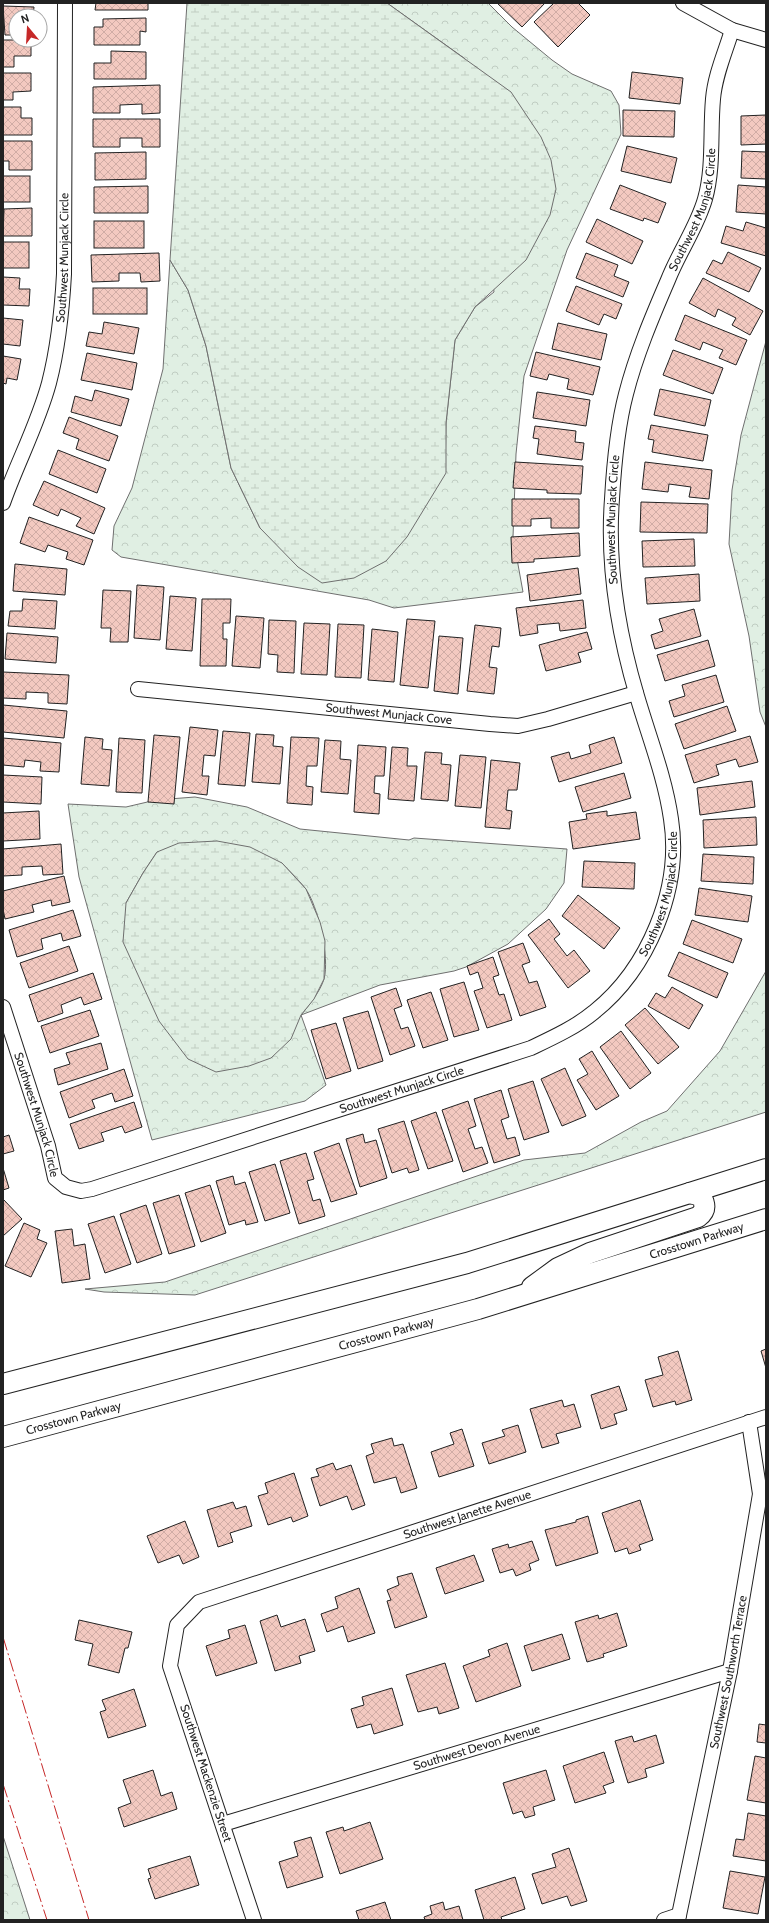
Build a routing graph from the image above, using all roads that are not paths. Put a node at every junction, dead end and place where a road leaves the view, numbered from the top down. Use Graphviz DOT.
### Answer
graph roads {
  1 [pos="65,3"];
  2 [pos="684,3"];
  3 [pos="732,30"];
  4 [pos="766,40"];
  5 [pos="3,503"];
  6 [pos="138,689"];
  7 [pos="636,693"];
  8 [pos="3,1007"];
  9 [pos="766,1169"];
  10 [pos="690,1193"];
  11 [pos="766,1219"];
  12 [pos="517,1297"];
  13 [pos="3,1384"];
  14 [pos="766,1417"];
  15 [pos="749,1422"];
  16 [pos="3,1437"];
  17 [pos="176,1625"];
  18 [pos="730,1671"];
  19 [pos="223,1824"];
  20 [pos="679,1918"];
  21 [pos="254,1920"];
  22 [pos="664,1920"];
  1 -- 5 [label="street, Southwest Munjack Circle"];
  2 -- 3 [label="street"];
  3 -- 4 [label="street"];
  3 -- 7 [label="street, Southwest Munjack Circle"];
  6 -- 7 [label="street, Southwest Munjack Cove"];
  7 -- 8 [label="street, Southwest Munjack Circle"];
  9 -- 10 [label="main road"];
  10 -- 12 [label="main road"];
  10 -- 13 [label="main road"];
  11 -- 12 [label="main road, Crosstown Parkway"];
  12 -- 16 [label="main road, Crosstown Parkway"];
  14 -- 15 [label="street, Southwest Janette Avenue"];
  15 -- 17 [label="street, Southwest Janette Avenue"];
  15 -- 18 [label="street, Southwest Southworth Terrace"];
  17 -- 19 [label="street, Southwest Mackenzie Street"];
  18 -- 19 [label="street, Southwest Devon Avenue"];
  18 -- 20 [label="street, Southwest Southworth Terrace"];
  19 -- 21 [label="street, Southwest Mackenzie Street"];
  20 -- 22 [label="street"];
}
